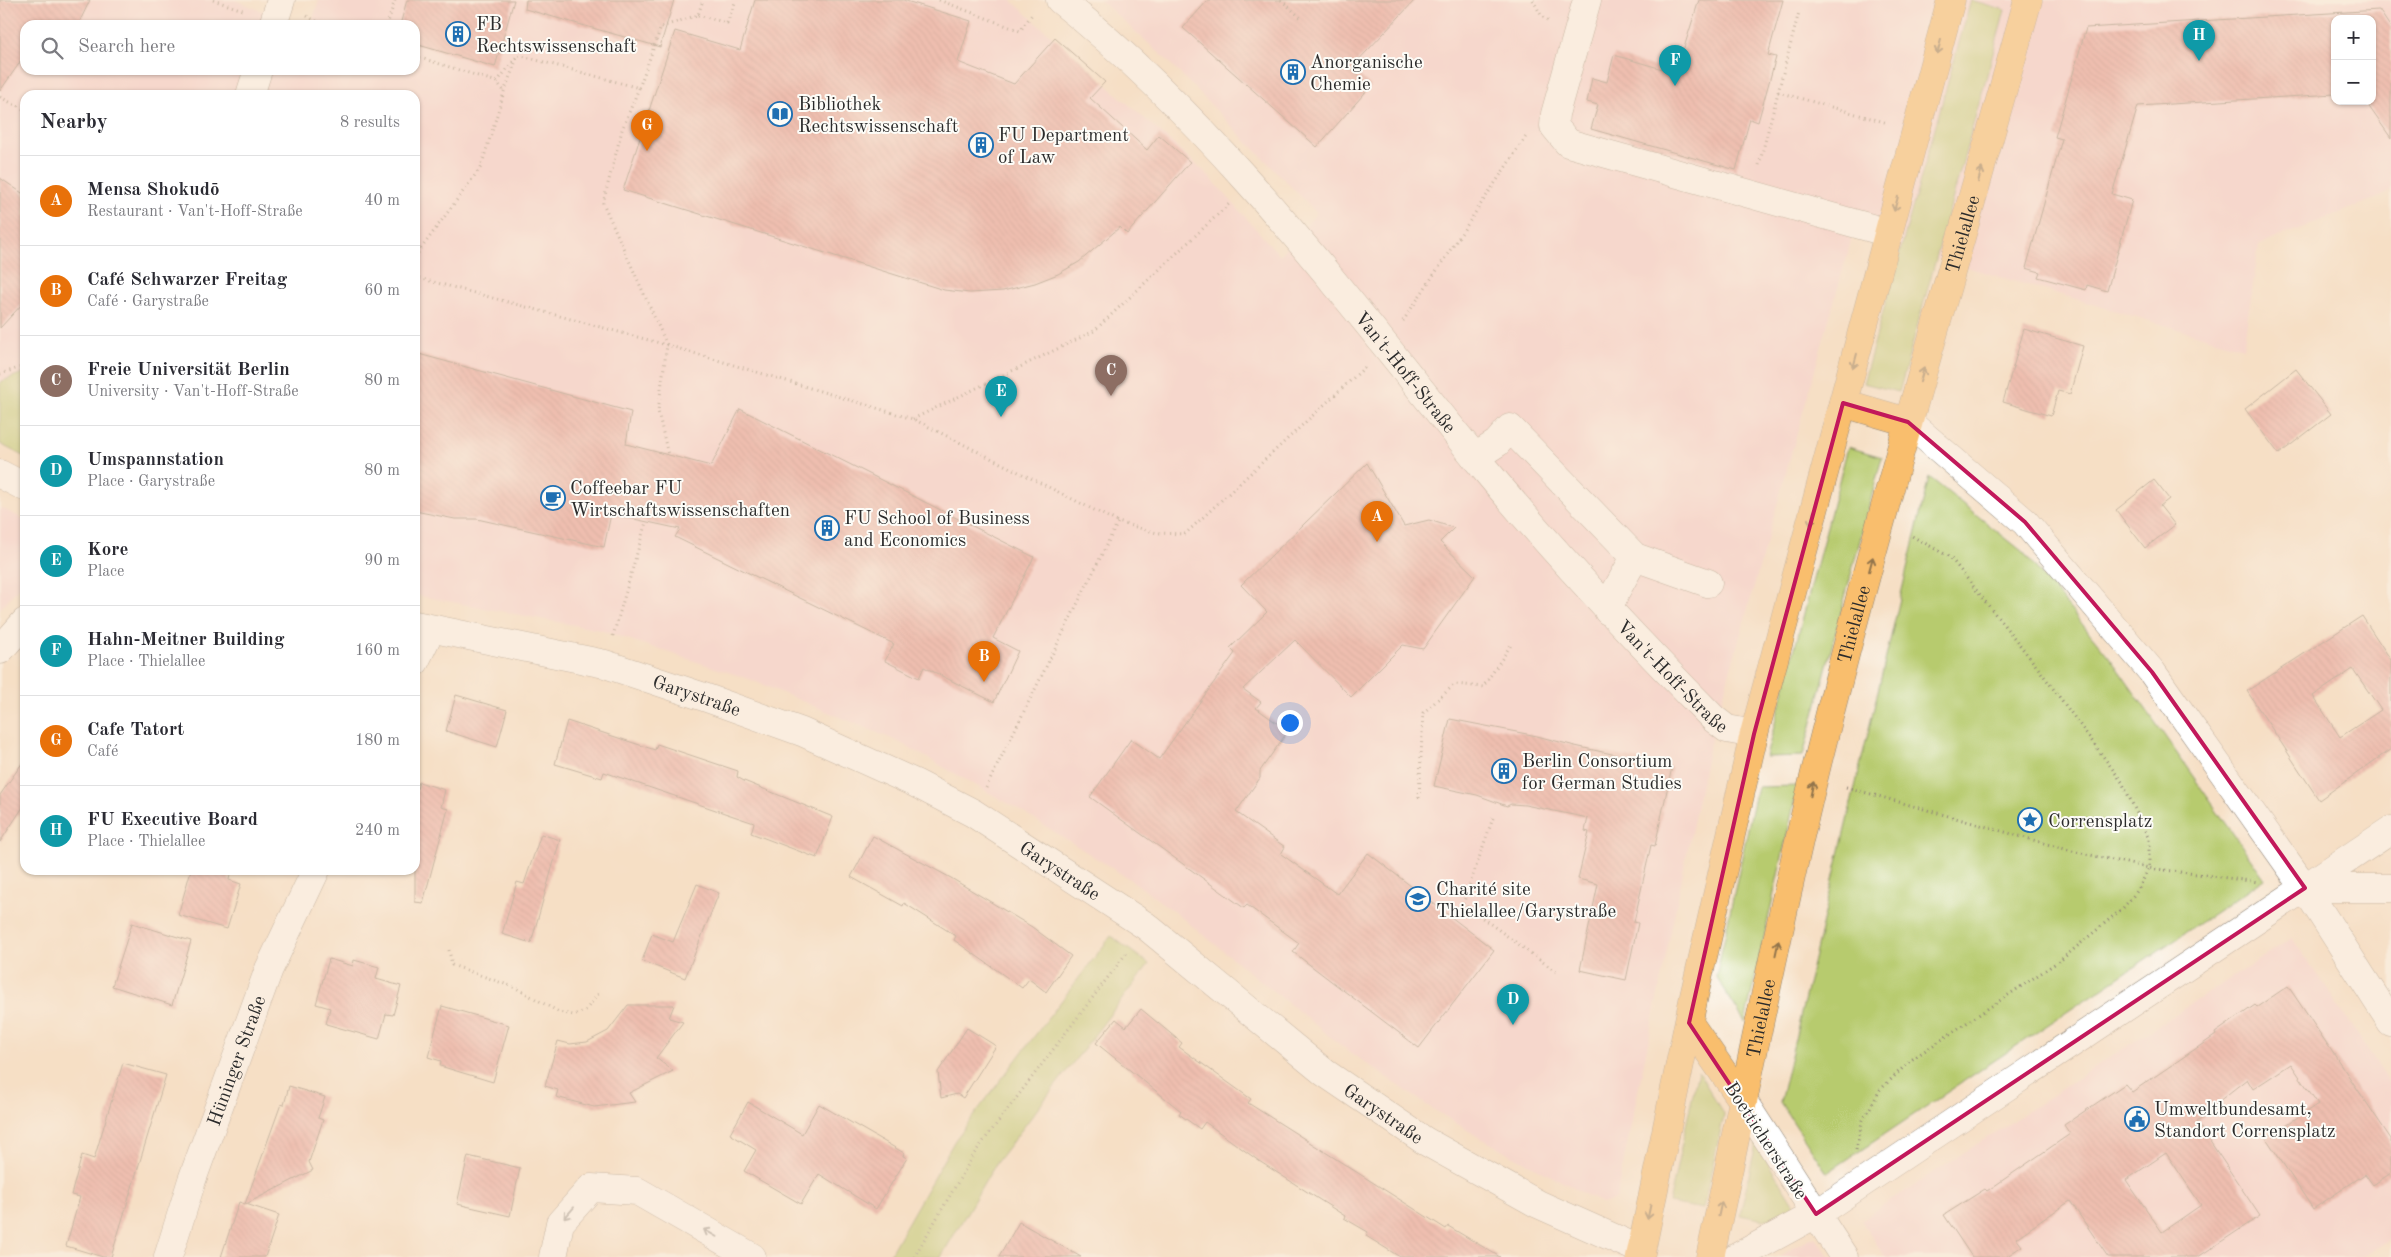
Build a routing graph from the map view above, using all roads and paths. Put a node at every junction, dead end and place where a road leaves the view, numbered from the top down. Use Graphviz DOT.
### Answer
graph roads {
  1 [pos="213,0"];
  2 [pos="395,0"];
  3 [pos="703,0"];
  4 [pos="736,0"];
  5 [pos="939,0"];
  6 [pos="1281,0"];
  7 [pos="1533,0"];
  8 [pos="1587,0"];
  9 [pos="1951,0"];
  10 [pos="2028,0"];
  11 [pos="1048,5"];
  12 [pos="292,6"];
  13 [pos="243,10"];
  14 [pos="1799,12"];
  15 [pos="698,15"];
  16 [pos="1302,19"];
  17 [pos="278,20"];
  18 [pos="315,20"];
  19 [pos="389,20"];
  20 [pos="1554,23"];
  21 [pos="518,55"];
  22 [pos="420,58"];
  23 [pos="256,75"];
  24 [pos="497,82"];
  25 [pos="639,88"];
  26 [pos="252,90"];
  27 [pos="504,92"];
  28 [pos="1778,92"];
  29 [pos="0,97"];
  30 [pos="20,107"];
  31 [pos="1890,124"];
  32 [pos="1528,133"];
  33 [pos="1751,194"];
  34 [pos="1234,198"];
  35 [pos="1889,233"];
  36 [pos="420,250"];
  37 [pos="420,278"];
  38 [pos="1399,327"];
  39 [pos="667,345"];
  40 [pos="1371,362"];
  41 [pos="20,368"];
  42 [pos="0,374"];
  43 [pos="1844,403"];
  44 [pos="913,419"];
  45 [pos="1908,422"];
  46 [pos="668,455"];
  47 [pos="1476,457"];
  48 [pos="0,474"];
  49 [pos="20,484"];
  50 [pos="646,522"];
  51 [pos="1118,522"];
  52 [pos="1910,535"];
  53 [pos="1635,557"];
  54 [pos="1708,583"];
  55 [pos="1608,611"];
  56 [pos="423,627"];
  57 [pos="20,628"];
  58 [pos="420,640"];
  59 [pos="612,642"];
  60 [pos="1511,645"];
  61 [pos="0,650"];
  62 [pos="1754,734"];
  63 [pos="1846,787"];
  64 [pos="983,793"];
  65 [pos="1419,798"];
  66 [pos="1493,818"];
  67 [pos="2391,830"];
  68 [pos="2149,868"];
  69 [pos="314,875"];
  70 [pos="2265,882"];
  71 [pos="2305,888"];
  72 [pos="2391,888"];
  73 [pos="1131,946"];
  74 [pos="449,950"];
  75 [pos="1558,973"];
  76 [pos="599,993"];
  77 [pos="2391,1022"];
  78 [pos="1689,1023"];
  79 [pos="1743,1101"];
  80 [pos="1855,1153"];
  81 [pos="1816,1214"];
  82 [pos="1647,1255"];
  83 [pos="168,1257"];
  84 [pos="553,1257"];
  85 [pos="752,1257"];
  86 [pos="914,1257"];
  87 [pos="1710,1257"];
  88 [pos="1737,1257"];
  89 [pos="1844,1257"];
  1 -- 13 [label="path"];
  2 -- 19 [label="path"];
  3 -- 15 [label="path"];
  4 -- 15 [label="path"];
  5 -- 11 [label="path"];
  6 -- 16 [label="path"];
  7 -- 20 [label="path"];
  8 -- 33 [label="street"];
  9 -- 35 [label="main road, one-way"];
  45 -- 10 [label="main road, Thielallee, one-way"];
  11 -- 47 [label="street, Van't-Hoff-Straße"];
  12 -- 17 [label="street"];
  12 -- 18 [label="path"];
  14 -- 28 [label="path"];
  15 -- 25 [label="path"];
  21 -- 24 [label="path"];
  21 -- 25 [label="path"];
  21 -- 27 [label="path"];
  22 -- 24 [label="path"];
  23 -- 26 [label="street"];
  24 -- 27 [label="path"];
  25 -- 39 [label="path"];
  27 -- 36 [label="path"];
  28 -- 31 [label="path"];
  28 -- 33 [label="path"];
  29 -- 30 [label="path"];
  32 -- 38 [label="path"];
  33 -- 35 [label="street"];
  34 -- 44 [label="path"];
  35 -- 43 [label="main road, one-way"];
  37 -- 39 [label="path"];
  39 -- 44 [label="path"];
  39 -- 46 [label="path"];
  40 -- 51 [label="path"];
  41 -- 42 [label="path"];
  43 -- 45 [label="main road"];
  43 -- 62 [label="main road, one-way"];
  44 -- 51 [label="path"];
  45 -- 71 [label="street"];
  79 -- 45 [label="main road, Thielallee, one-way"];
  47 -- 53 [label="street"];
  47 -- 55 [label="street, Van't-Hoff-Straße"];
  48 -- 49 [label="street"];
  50 -- 59 [label="path"];
  51 -- 64 [label="path"];
  52 -- 68 [label="path"];
  53 -- 54 [label="street"];
  53 -- 55 [label="street"];
  55 -- 62 [label="street, Van't-Hoff-Straße"];
  56 -- 58 [label="street"];
  56 -- 82 [label="street, Garystraße"];
  57 -- 61 [label="street"];
  60 -- 65 [label="path"];
  62 -- 78 [label="main road"];
  63 -- 68 [label="path"];
  66 -- 75 [label="path"];
  67 -- 71 [label="street"];
  68 -- 70 [label="path"];
  68 -- 80 [label="path"];
  69 -- 83 [label="street, Hüninger Straße"];
  71 -- 72 [label="street"];
  71 -- 77 [label="street"];
  71 -- 81 [label="street"];
  73 -- 86 [label="path"];
  74 -- 76 [label="path"];
  78 -- 79 [label="main road, Boetticherstraße"];
  78 -- 82 [label="main road, one-way"];
  79 -- 81 [label="street, Boetticherstraße"];
  87 -- 79 [label="main road, Thielallee, one-way"];
  81 -- 88 [label="street"];
  81 -- 89 [label="street, Boetticherstraße"];
  85 -- 84 [label="street, one-way"];
}
